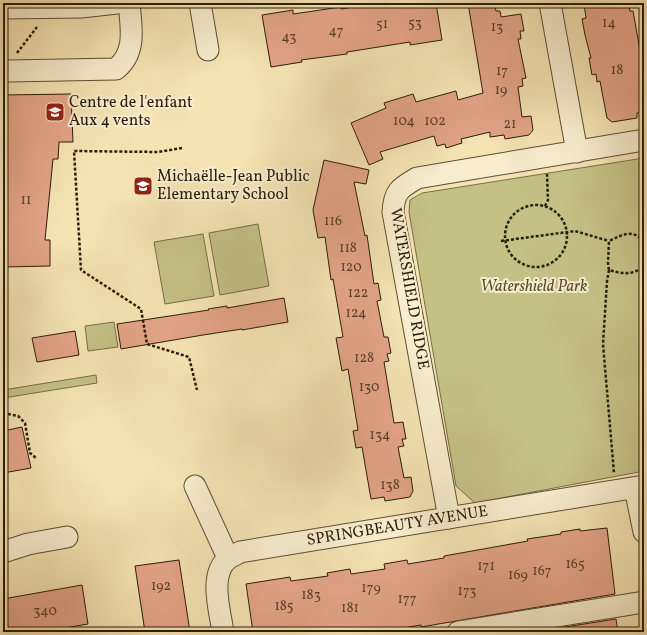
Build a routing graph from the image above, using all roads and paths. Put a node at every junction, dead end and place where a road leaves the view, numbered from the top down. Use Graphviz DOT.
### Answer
graph roads {
  1 [pos="117,3"];
  2 [pos="129,3"];
  3 [pos="200,3"];
  4 [pos="550,3"];
  5 [pos="3,8"];
  6 [pos="39,22"];
  7 [pos="208,50"];
  8 [pos="9,63"];
  9 [pos="644,140"];
  10 [pos="182,148"];
  11 [pos="577,152"];
  12 [pos="547,168"];
  13 [pos="545,206"];
  14 [pos="567,232"];
  15 [pos="505,241"];
  16 [pos="609,241"];
  17 [pos="501,242"];
  18 [pos="644,242"];
  19 [pos="644,265"];
  20 [pos="610,270"];
  21 [pos="197,390"];
  22 [pos="3,414"];
  23 [pos="36,458"];
  24 [pos="195,486"];
  25 [pos="632,488"];
  26 [pos="449,518"];
  27 [pos="644,532"];
  28 [pos="67,537"];
  29 [pos="3,552"];
  30 [pos="228,558"];
  31 [pos="644,602"];
  32 [pos="223,632"];
  33 [pos="458,632"];
  1 -- 5 [label="street"];
  2 -- 8 [label="street"];
  3 -- 7 [label="street"];
  4 -- 11 [label="street"];
  6 -- 8 [label="path"];
  9 -- 11 [label="street, WATERSHIELD RIDGE"];
  10 -- 21 [label="path"];
  11 -- 26 [label="street, WATERSHIELD RIDGE"];
  12 -- 13 [label="path"];
  13 -- 14 [label="path"];
  13 -- 15 [label="path"];
  14 -- 15 [label="path"];
  14 -- 15 [label="path"];
  14 -- 16 [label="path"];
  15 -- 17 [label="path"];
  16 -- 18 [label="path"];
  16 -- 20 [label="path"];
  19 -- 20 [label="path"];
  20 -- 25 [label="path"];
  22 -- 23 [label="path"];
  24 -- 30 [label="street"];
  25 -- 26 [label="street, SPRINGBEAUTY AVENUE"];
  25 -- 27 [label="street"];
  26 -- 30 [label="street, SPRINGBEAUTY AVENUE"];
  28 -- 29 [label="street"];
  30 -- 32 [label="street"];
  31 -- 33 [label="street"];
}
